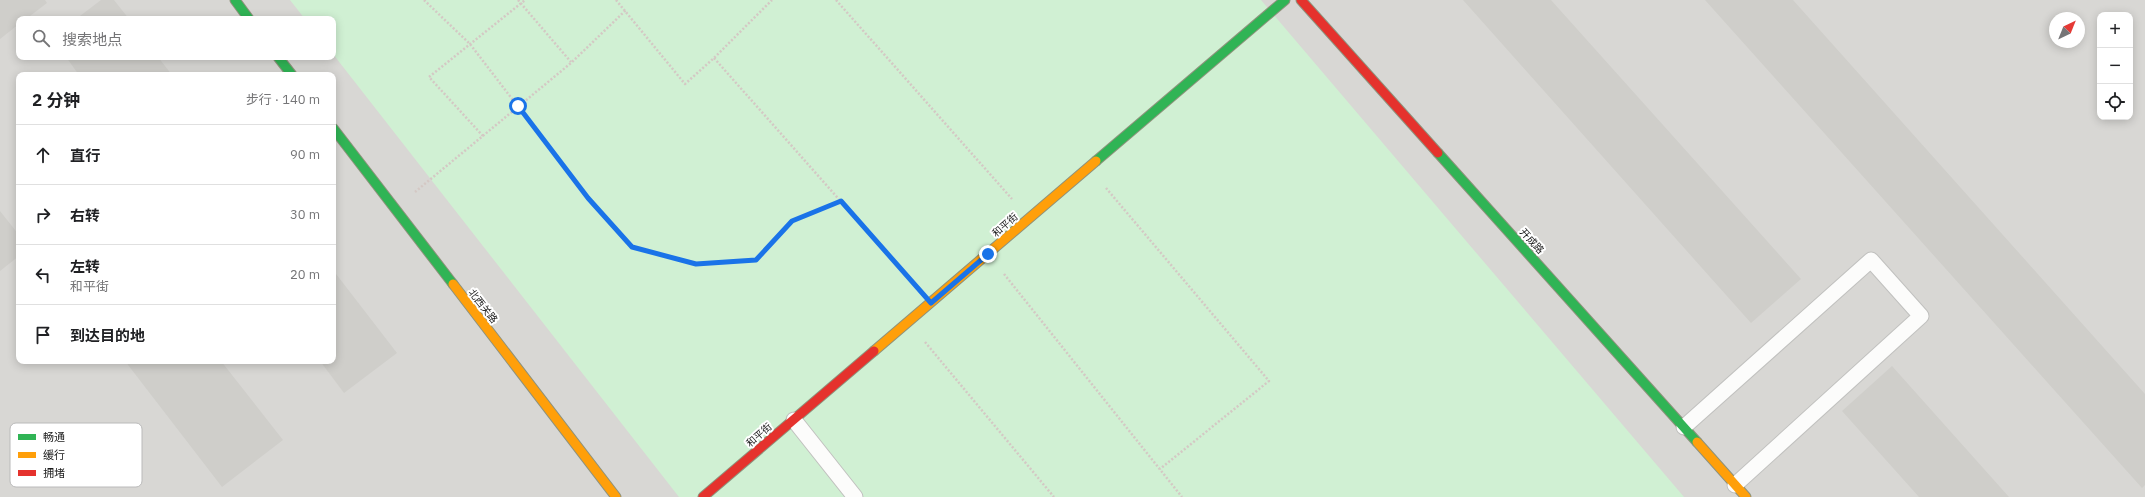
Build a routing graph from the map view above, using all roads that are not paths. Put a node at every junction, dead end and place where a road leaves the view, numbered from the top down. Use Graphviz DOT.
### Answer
graph roads {
  1 [pos="235,0"];
  2 [pos="1285,0"];
  3 [pos="1301,0"];
  4 [pos="247,16"];
  5 [pos="280,60"];
  6 [pos="290,72"];
  7 [pos="336,132"];
  8 [pos="794,420"];
  9 [pos="1684,427"];
  10 [pos="1735,485"];
  11 [pos="616,497"];
  12 [pos="703,497"];
  13 [pos="855,497"];
  14 [pos="1746,497"];
  1 -- 4 [label="street"];
  2 -- 8 [label="street, 和平街"];
  3 -- 9 [label="street, 开成路"];
  5 -- 6 [label="street"];
  7 -- 11 [label="street, 北西关路"];
  8 -- 12 [label="street, 和平街"];
  8 -- 13 [label="lane"];
  9 -- 10 [label="street, 开成路"];
  9 -- 10 [label="lane"];
  10 -- 14 [label="street, 开成路"];
}
